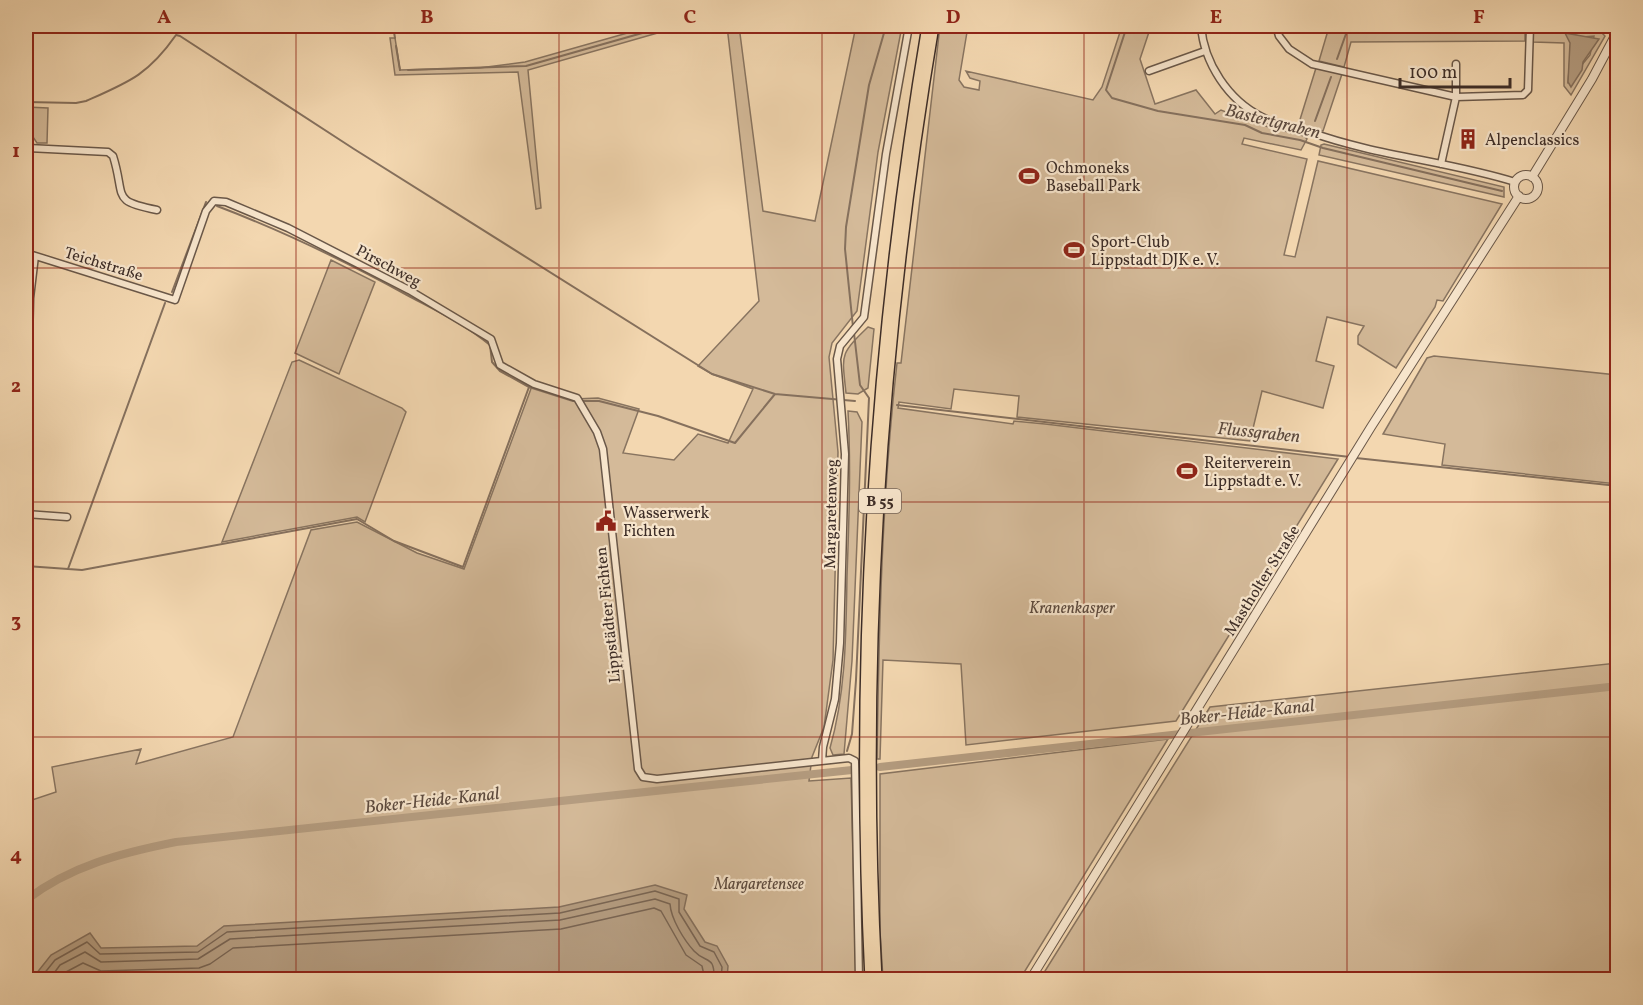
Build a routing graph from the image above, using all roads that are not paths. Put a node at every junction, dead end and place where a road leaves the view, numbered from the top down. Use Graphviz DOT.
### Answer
graph roads {
  1 [pos="909,26"];
  2 [pos="927,26"];
  3 [pos="934,26"];
  4 [pos="1201,26"];
  5 [pos="1276,26"];
  6 [pos="1530,26"];
  7 [pos="1617,30"];
  8 [pos="1205,51"];
  9 [pos="1456,64"];
  10 [pos="1149,71"];
  11 [pos="1456,97"];
  12 [pos="26,140"];
  13 [pos="27,150"];
  14 [pos="1441,164"];
  15 [pos="1532,177"];
  16 [pos="1515,182"];
  17 [pos="1519,196"];
  18 [pos="157,210"];
  19 [pos="26,253"];
  20 [pos="35,256"];
  21 [pos="175,300"];
  22 [pos="603,449"];
  23 [pos="26,471"];
  24 [pos="26,514"];
  25 [pos="67,517"];
  26 [pos="822,761"];
  27 [pos="859,980"];
  28 [pos="870,980"];
  29 [pos="877,980"];
  30 [pos="1030,980"];
  1 -- 26 [label="street, Margaretenweg"];
  2 -- 28 [label="main road, B 55"];
  3 -- 29 [label="main road, B 55"];
  4 -- 8 [label="street"];
  5 -- 11 [label="street"];
  6 -- 11 [label="street"];
  7 -- 15 [label="street"];
  8 -- 10 [label="street"];
  8 -- 14 [label="street"];
  9 -- 11 [label="street"];
  11 -- 14 [label="street"];
  12 -- 13 [label="street"];
  13 -- 18 [label="street"];
  14 -- 16 [label="street"];
  15 -- 16 [label="street"];
  15 -- 17 [label="street"];
  16 -- 17 [label="street"];
  17 -- 30 [label="street, Mastholter Straße"];
  19 -- 20 [label="street, Teichstraße"];
  20 -- 21 [label="street, Teichstraße"];
  20 -- 23 [label="street"];
  21 -- 22 [label="street, Pirschweg"];
  22 -- 26 [label="street, Lippstädter Fichten"];
  24 -- 25 [label="street"];
  26 -- 27 [label="street"];
}
